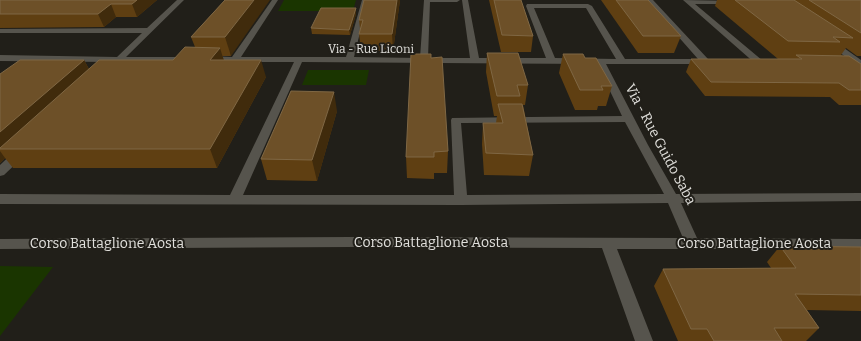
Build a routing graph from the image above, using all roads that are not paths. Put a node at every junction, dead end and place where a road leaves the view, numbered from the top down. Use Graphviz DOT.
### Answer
graph roads {
  1 [pos="181,0"];
  2 [pos="275,0"];
  3 [pos="365,0"];
  4 [pos="457,0"];
  5 [pos="465,0"];
  6 [pos="650,0"];
  7 [pos="687,1"];
  8 [pos="742,2"];
  9 [pos="150,30"];
  10 [pos="0,31"];
  11 [pos="826,40"];
  12 [pos="0,58"];
  13 [pos="119,58"];
  14 [pos="235,59"];
  15 [pos="299,60"];
  16 [pos="551,60"];
  17 [pos="349,61"];
  18 [pos="424,61"];
  19 [pos="475,61"];
  20 [pos="600,61"];
  21 [pos="622,61"];
  22 [pos="744,63"];
  23 [pos="845,65"];
  24 [pos="861,65"];
  25 [pos="108,69"];
  26 [pos="629,119"];
  27 [pos="28,145"];
  28 [pos="0,172"];
  29 [pos="861,197"];
  30 [pos="0,199"];
  31 [pos="235,199"];
  32 [pos="673,199"];
  33 [pos="461,200"];
  34 [pos="607,242"];
  35 [pos="692,243"];
  36 [pos="0,244"];
  37 [pos="861,244"];
  38 [pos="644,341"];
  1 -- 9 [label="street"];
  2 -- 14 [label="street"];
  3 -- 17 [label="street"];
  4 -- 18 [label="street"];
  5 -- 19 [label="street"];
  6 -- 21 [label="street, Via - Rue Liconi"];
  7 -- 8 [label="street"];
  7 -- 22 [label="street"];
  9 -- 10 [label="street"];
  9 -- 13 [label="street"];
  11 -- 24 [label="street"];
  12 -- 13 [label="street, Via - Rue Liconi"];
  13 -- 14 [label="street, Via - Rue Liconi"];
  13 -- 25 [label="street"];
  14 -- 15 [label="street, Via - Rue Liconi"];
  15 -- 17 [label="street, Via - Rue Liconi"];
  15 -- 31 [label="street"];
  16 -- 19 [label="street, Via - Rue Liconi"];
  16 -- 20 [label="street, Via - Rue Liconi"];
  16 -- 21 [label="street"];
  17 -- 18 [label="street, Via - Rue Liconi"];
  18 -- 19 [label="street, Via - Rue Liconi"];
  20 -- 21 [label="street, Via - Rue Liconi"];
  20 -- 26 [label="street, Via - Rue Guido Saba"];
  23 -- 24 [label="street"];
  26 -- 32 [label="street, Via - Rue Guido Saba"];
  26 -- 33 [label="street"];
  27 -- 28 [label="street"];
  29 -- 32 [label="street"];
  30 -- 31 [label="street"];
  31 -- 33 [label="street"];
  32 -- 33 [label="street"];
  32 -- 35 [label="street, Via - Rue Guido Saba"];
  34 -- 35 [label="street, Corso Battaglione Aosta"];
  34 -- 36 [label="street, Corso Battaglione Aosta"];
  34 -- 38 [label="street"];
  35 -- 37 [label="street, Corso Battaglione Aosta"];
}
